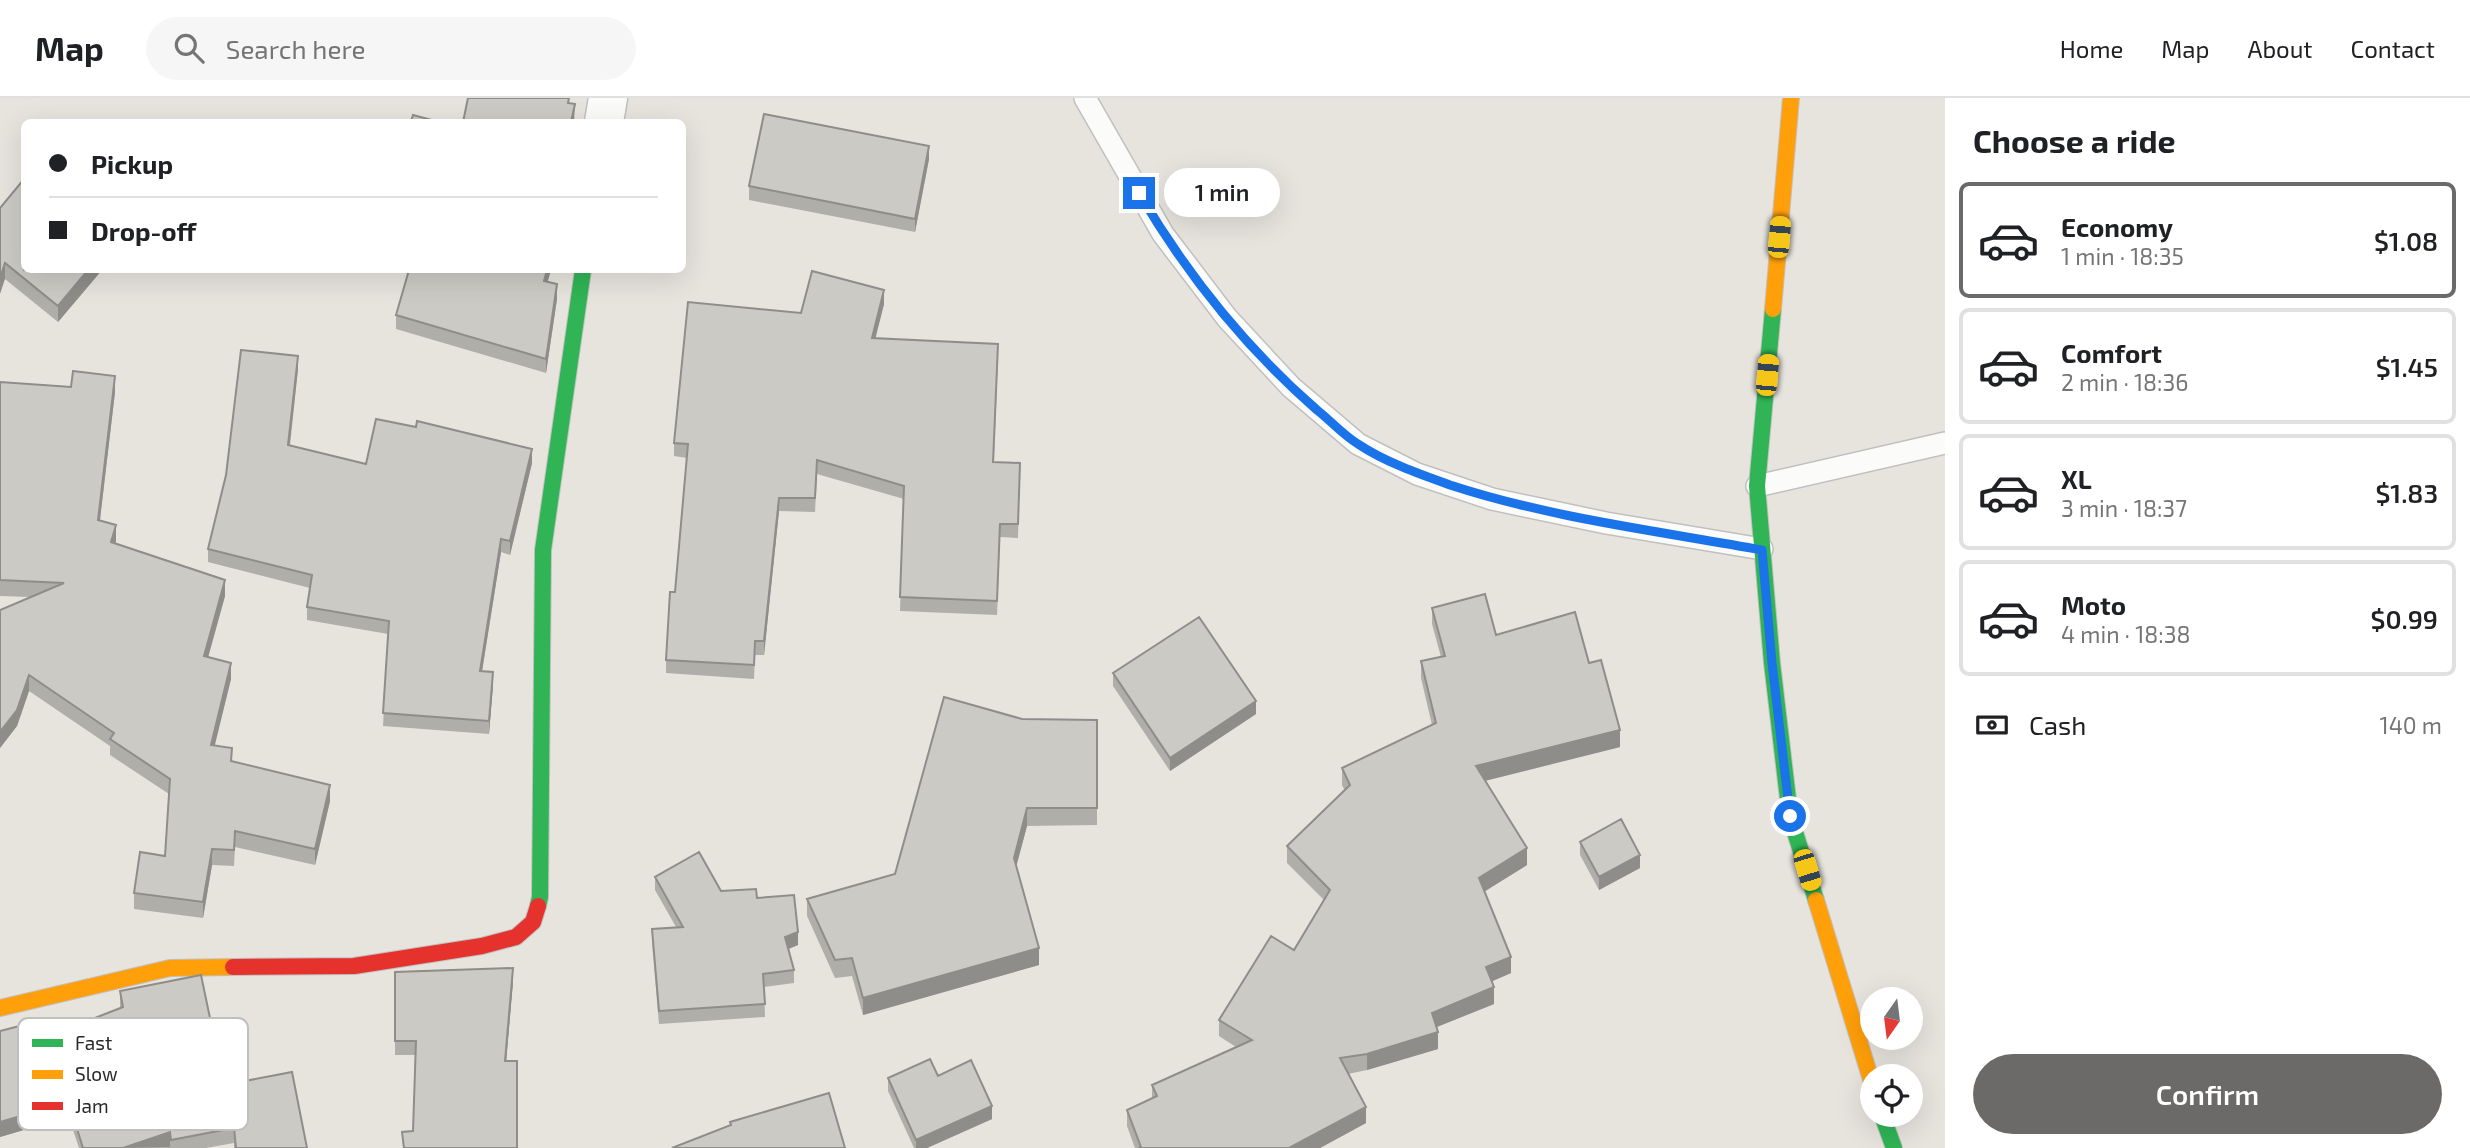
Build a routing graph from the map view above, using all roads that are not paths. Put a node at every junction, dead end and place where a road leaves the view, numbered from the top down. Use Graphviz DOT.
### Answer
graph roads {
  1 [pos="608,98"];
  2 [pos="1085,98"];
  3 [pos="1791,98"];
  4 [pos="604,119"];
  5 [pos="583,273"];
  6 [pos="1945,443"];
  7 [pos="1757,486"];
  8 [pos="1762,550"];
  9 [pos="0,1008"];
  10 [pos="1866,1064"];
  11 [pos="1886,1127"];
  12 [pos="1894,1148"];
  1 -- 4 [label="street"];
  2 -- 8 [label="lane"];
  3 -- 7 [label="main road"];
  5 -- 9 [label="main road"];
  6 -- 7 [label="lane"];
  7 -- 8 [label="main road"];
  8 -- 10 [label="main road"];
  11 -- 12 [label="main road"];
}
